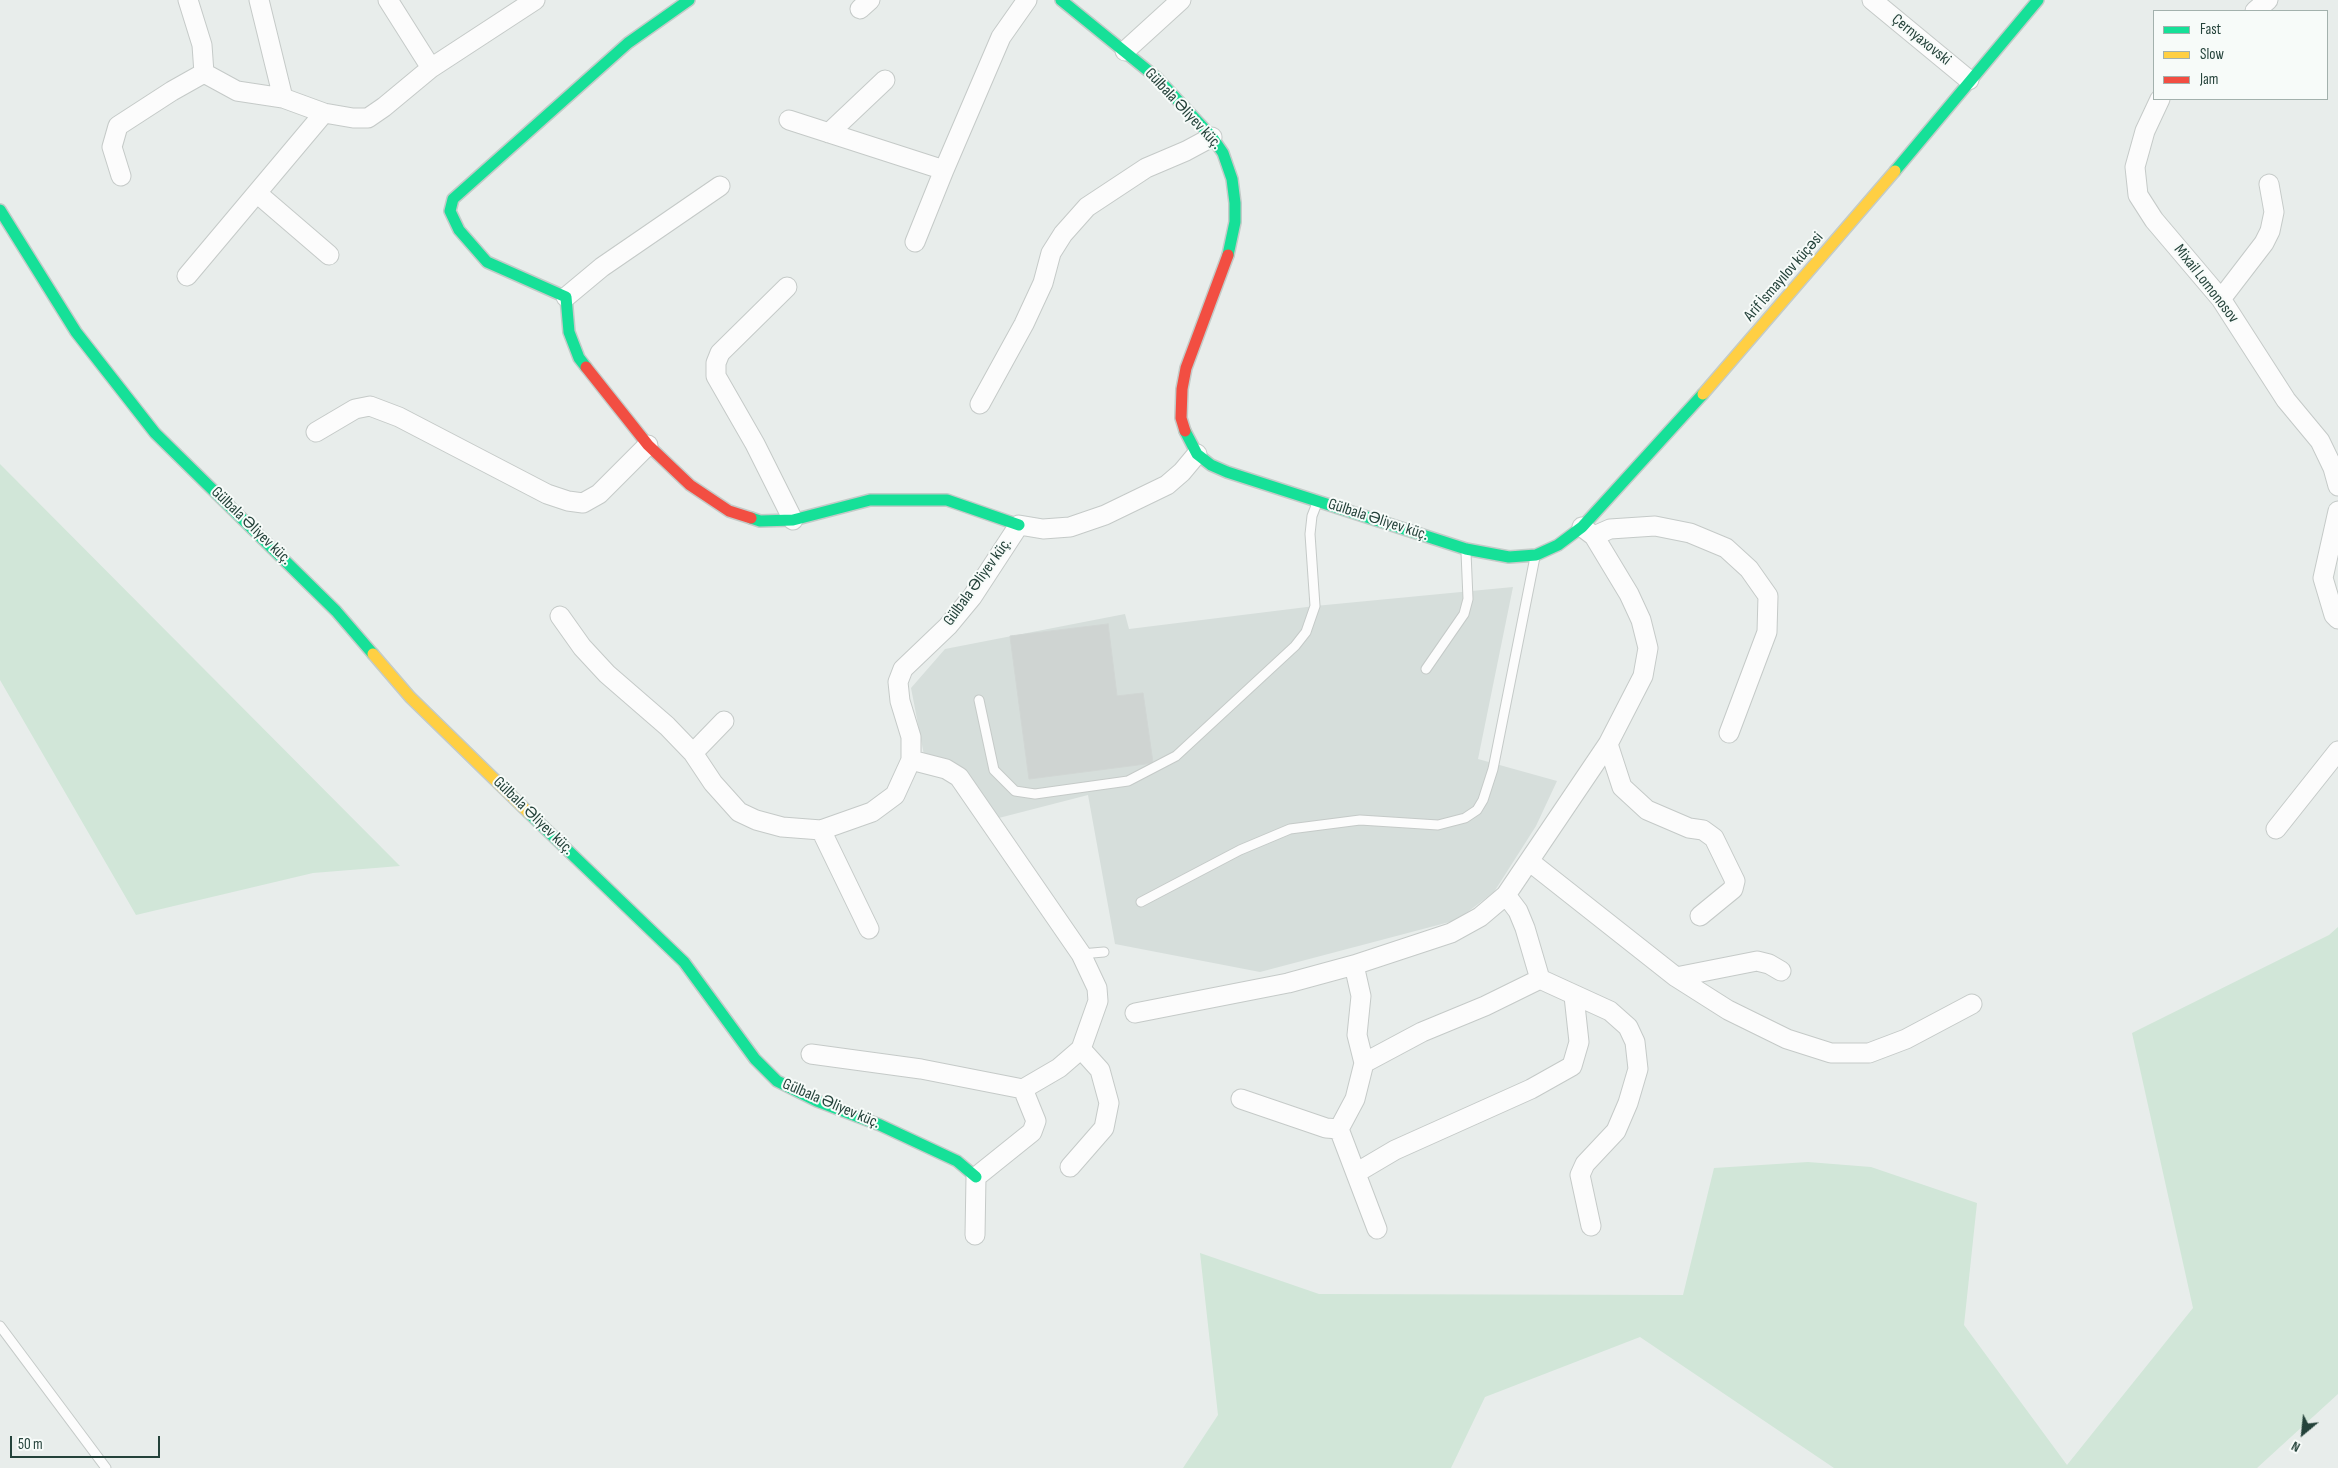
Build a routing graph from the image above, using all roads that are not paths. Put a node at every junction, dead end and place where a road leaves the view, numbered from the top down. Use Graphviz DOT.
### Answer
graph roads {
  1 [pos="188,0"];
  2 [pos="259,0"];
  3 [pos="388,0"];
  4 [pos="535,0"];
  5 [pos="689,0"];
  6 [pos="1027,0"];
  7 [pos="1060,0"];
  8 [pos="1181,0"];
  9 [pos="1872,0"];
  10 [pos="2038,0"];
  11 [pos="2268,0"];
  12 [pos="2256,10"];
  13 [pos="1125,51"];
  14 [pos="431,68"];
  15 [pos="204,73"];
  16 [pos="885,80"];
  17 [pos="1970,80"];
  18 [pos="283,98"];
  19 [pos="2160,100"];
  20 [pos="324,113"];
  21 [pos="789,120"];
  22 [pos="829,133"];
  23 [pos="1212,137"];
  24 [pos="944,170"];
  25 [pos="121,176"];
  26 [pos="2269,184"];
  27 [pos="720,186"];
  28 [pos="258,194"];
  29 [pos="0,210"];
  30 [pos="915,242"];
  31 [pos="329,255"];
  32 [pos="187,276"];
  33 [pos="787,287"];
  34 [pos="566,297"];
  35 [pos="2221,299"];
  36 [pos="980,404"];
  37 [pos="316,432"];
  38 [pos="648,445"];
  39 [pos="1197,454"];
  40 [pos="2338,486"];
  41 [pos="1318,501"];
  42 [pos="2338,511"];
  43 [pos="793,520"];
  44 [pos="1019,525"];
  45 [pos="1588,531"];
  46 [pos="1466,549"];
  47 [pos="1536,555"];
  48 [pos="560,616"];
  49 [pos="2338,619"];
  50 [pos="1426,669"];
  51 [pos="979,700"];
  52 [pos="724,721"];
  53 [pos="1728,733"];
  54 [pos="1608,744"];
  55 [pos="2338,751"];
  56 [pos="693,752"];
  57 [pos="911,760"];
  58 [pos="2276,829"];
  59 [pos="820,830"];
  60 [pos="1529,861"];
  61 [pos="1506,895"];
  62 [pos="1141,902"];
  63 [pos="1700,916"];
  64 [pos="869,929"];
  65 [pos="1104,952"];
  66 [pos="1081,954"];
  67 [pos="1354,965"];
  68 [pos="1781,971"];
  69 [pos="1676,977"];
  70 [pos="1540,979"];
  71 [pos="1574,996"];
  72 [pos="1972,1004"];
  73 [pos="1135,1013"];
  74 [pos="1081,1049"];
  75 [pos="811,1054"];
  76 [pos="1364,1062"];
  77 [pos="1023,1089"];
  78 [pos="1240,1099"];
  79 [pos="1339,1129"];
  80 [pos="1070,1167"];
  81 [pos="1356,1173"];
  82 [pos="976,1177"];
  83 [pos="1591,1226"];
  84 [pos="1377,1229"];
  85 [pos="975,1235"];
  86 [pos="0,1326"];
  87 [pos="106,1468"];
  1 -- 15 [label="street"];
  2 -- 18 [label="street"];
  3 -- 14 [label="street"];
  4 -- 14 [label="street"];
  5 -- 34 [label="street"];
  6 -- 24 [label="street"];
  7 -- 13 [label="street, Gülbala Əliyev küç."];
  8 -- 13 [label="street"];
  9 -- 17 [label="street, Çernyaxovski"];
  10 -- 17 [label="street, Arif İsmayılov küçəsi"];
  11 -- 12 [label="street"];
  13 -- 23 [label="street, Gülbala Əliyev küç."];
  14 -- 20 [label="street"];
  15 -- 18 [label="street"];
  15 -- 25 [label="street"];
  16 -- 22 [label="street"];
  17 -- 45 [label="street, Arif İsmayılov küçəsi"];
  18 -- 20 [label="street"];
  19 -- 35 [label="street, Mixail Lomonosov"];
  20 -- 28 [label="street"];
  21 -- 22 [label="street"];
  22 -- 24 [label="street"];
  23 -- 36 [label="street"];
  23 -- 39 [label="street, Gülbala Əliyev küç."];
  24 -- 30 [label="street"];
  26 -- 35 [label="street"];
  27 -- 34 [label="street"];
  28 -- 31 [label="street"];
  28 -- 32 [label="street"];
  29 -- 82 [label="street, Gülbala Əliyev küç."];
  33 -- 43 [label="street"];
  34 -- 38 [label="street"];
  35 -- 40 [label="street, Mixail Lomonosov"];
  37 -- 38 [label="street"];
  38 -- 43 [label="street"];
  39 -- 41 [label="street, Gülbala Əliyev küç."];
  39 -- 44 [label="street, Gülbala Əliyev küç."];
  41 -- 46 [label="street, Gülbala Əliyev küç."];
  41 -- 51 [label="lane"];
  42 -- 49 [label="street"];
  43 -- 44 [label="street"];
  44 -- 57 [label="street, Gülbala Əliyev küç."];
  45 -- 47 [label="street, Arif İsmayılov küçəsi"];
  45 -- 53 [label="street"];
  45 -- 54 [label="street"];
  46 -- 47 [label="street, Gülbala Əliyev küç."];
  46 -- 50 [label="lane"];
  47 -- 62 [label="lane"];
  48 -- 56 [label="street"];
  52 -- 56 [label="street"];
  54 -- 60 [label="street"];
  54 -- 63 [label="street"];
  55 -- 58 [label="street"];
  56 -- 59 [label="street"];
  57 -- 59 [label="street"];
  57 -- 66 [label="street"];
  59 -- 64 [label="street"];
  60 -- 61 [label="street"];
  60 -- 69 [label="street"];
  61 -- 67 [label="street"];
  61 -- 70 [label="street"];
  65 -- 66 [label="lane"];
  66 -- 74 [label="street"];
  67 -- 73 [label="street"];
  67 -- 76 [label="street"];
  68 -- 69 [label="street"];
  69 -- 72 [label="street"];
  70 -- 71 [label="street"];
  70 -- 76 [label="street"];
  71 -- 81 [label="street"];
  71 -- 83 [label="street"];
  74 -- 77 [label="street"];
  74 -- 80 [label="street"];
  75 -- 77 [label="street"];
  76 -- 79 [label="street"];
  77 -- 82 [label="street"];
  78 -- 79 [label="street"];
  79 -- 81 [label="street"];
  81 -- 84 [label="street"];
  82 -- 85 [label="street"];
  86 -- 87 [label="lane"];
}
